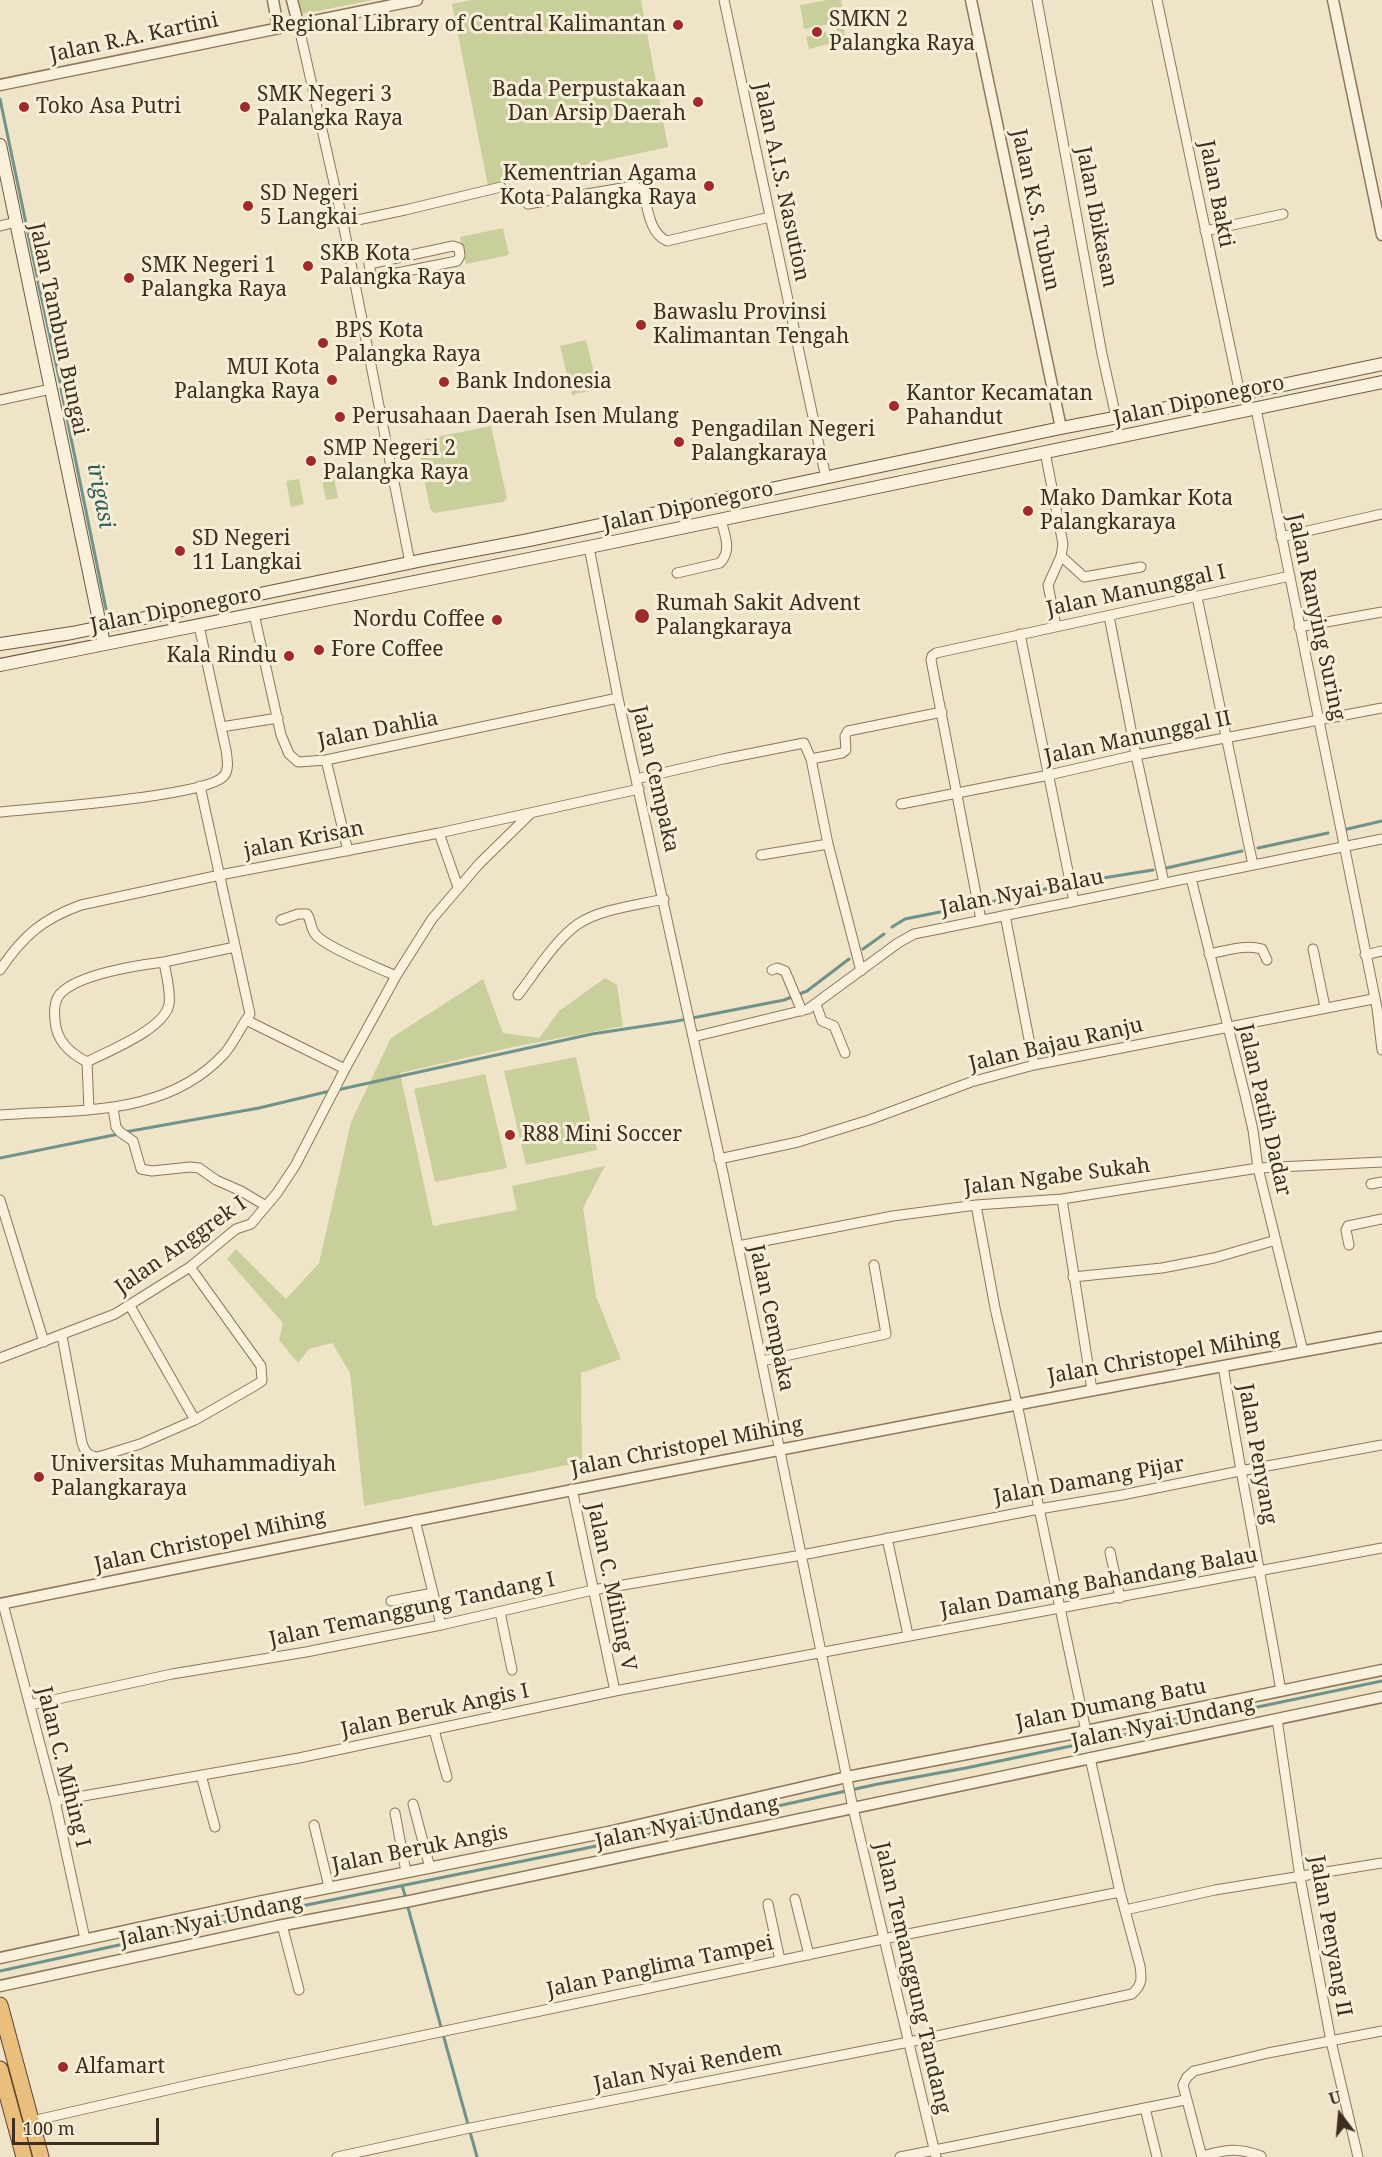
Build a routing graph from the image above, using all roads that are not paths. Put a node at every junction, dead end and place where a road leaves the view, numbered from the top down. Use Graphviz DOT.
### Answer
graph roads {
  1 [pos="273,0"];
  2 [pos="292,0"];
  3 [pos="417,0"];
  4 [pos="724,0"];
  5 [pos="971,0"];
  6 [pos="1037,0"];
  7 [pos="1157,0"];
  8 [pos="1334,0"];
  9 [pos="298,23"];
  10 [pos="278,27"];
  11 [pos="0,85"];
  12 [pos="0,145"];
  13 [pos="501,188"];
  14 [pos="528,204"];
  15 [pos="1283,214"];
  16 [pos="770,217"];
  17 [pos="16,222"];
  18 [pos="343,223"];
  19 [pos="0,226"];
  20 [pos="1205,231"];
  21 [pos="1382,235"];
  22 [pos="370,271"];
  23 [pos="353,274"];
  24 [pos="1382,364"];
  25 [pos="1382,382"];
  26 [pos="51,389"];
  27 [pos="1240,394"];
  28 [pos="0,400"];
  29 [pos="1256,409"];
  30 [pos="1116,417"];
  31 [pos="1061,428"];
  32 [pos="945,452"];
  33 [pos="1045,452"];
  34 [pos="949,472"];
  35 [pos="826,478"];
  36 [pos="680,509"];
  37 [pos="1382,514"];
  38 [pos="721,520"];
  39 [pos="684,527"];
  40 [pos="585,528"];
  41 [pos="1281,537"];
  42 [pos="589,547"];
  43 [pos="1061,556"];
  44 [pos="411,563"];
  45 [pos="1141,567"];
  46 [pos="677,573"];
  47 [pos="1290,576"];
  48 [pos="1197,597"];
  49 [pos="1382,612"];
  50 [pos="255,614"];
  51 [pos="1109,616"];
  52 [pos="199,626"];
  53 [pos="1056,626"];
  54 [pos="100,627"];
  55 [pos="1299,627"];
  56 [pos="1020,634"];
  57 [pos="104,644"];
  58 [pos="0,645"];
  59 [pos="0,665"];
  60 [pos="618,698"];
  61 [pos="1382,708"];
  62 [pos="942,712"];
  63 [pos="278,718"];
  64 [pos="1319,721"];
  65 [pos="221,727"];
  66 [pos="1226,738"];
  67 [pos="1136,754"];
  68 [pos="811,759"];
  69 [pos="326,760"];
  70 [pos="1048,775"];
  71 [pos="636,779"];
  72 [pos="200,786"];
  73 [pos="639,789"];
  74 [pos="957,792"];
  75 [pos="901,804"];
  76 [pos="0,812"];
  77 [pos="530,814"];
  78 [pos="439,833"];
  79 [pos="1382,839"];
  80 [pos="1342,840"];
  81 [pos="828,844"];
  82 [pos="348,851"];
  83 [pos="761,855"];
  84 [pos="1252,858"];
  85 [pos="220,875"];
  86 [pos="1162,877"];
  87 [pos="1191,878"];
  88 [pos="458,887"];
  89 [pos="1072,894"];
  90 [pos="664,900"];
  91 [pos="980,913"];
  92 [pos="1005,915"];
  93 [pos="281,920"];
  94 [pos="235,947"];
  95 [pos="1313,948"];
  96 [pos="1382,951"];
  97 [pos="1209,954"];
  98 [pos="1365,955"];
  99 [pos="1267,960"];
  100 [pos="164,962"];
  101 [pos="859,965"];
  102 [pos="0,970"];
  103 [pos="772,970"];
  104 [pos="396,976"];
  105 [pos="518,995"];
  106 [pos="800,1004"];
  107 [pos="816,1004"];
  108 [pos="1377,1005"];
  109 [pos="1325,1007"];
  110 [pos="246,1020"];
  111 [pos="1226,1027"];
  112 [pos="693,1036"];
  113 [pos="1382,1050"];
  114 [pos="845,1053"];
  115 [pos="87,1062"];
  116 [pos="1034,1065"];
  117 [pos="345,1069"];
  118 [pos="113,1108"];
  119 [pos="89,1110"];
  120 [pos="0,1115"];
  121 [pos="719,1159"];
  122 [pos="1382,1162"];
  123 [pos="1258,1168"];
  124 [pos="1382,1182"];
  125 [pos="1371,1184"];
  126 [pos="1062,1199"];
  127 [pos="0,1200"];
  128 [pos="976,1205"];
  129 [pos="266,1206"];
  130 [pos="1382,1219"];
  131 [pos="1276,1240"];
  132 [pos="1349,1245"];
  133 [pos="738,1246"];
  134 [pos="874,1265"];
  135 [pos="190,1267"];
  136 [pos="1074,1277"];
  137 [pos="130,1305"];
  138 [pos="62,1336"];
  139 [pos="1382,1336"];
  140 [pos="44,1342"];
  141 [pos="1303,1351"];
  142 [pos="0,1358"];
  143 [pos="762,1361"];
  144 [pos="1223,1366"];
  145 [pos="1092,1390"];
  146 [pos="1017,1404"];
  147 [pos="195,1420"];
  148 [pos="1382,1445"];
  149 [pos="780,1449"];
  150 [pos="1240,1471"];
  151 [pos="572,1489"];
  152 [pos="1039,1509"];
  153 [pos="415,1520"];
  154 [pos="887,1538"];
  155 [pos="1382,1548"];
  156 [pos="1110,1552"];
  157 [pos="802,1555"];
  158 [pos="1260,1572"];
  159 [pos="593,1590"];
  160 [pos="433,1593"];
  161 [pos="1120,1598"];
  162 [pos="391,1601"];
  163 [pos="1,1604"];
  164 [pos="1060,1609"];
  165 [pos="500,1612"];
  166 [pos="441,1625"];
  167 [pos="908,1635"];
  168 [pos="822,1654"];
  169 [pos="512,1670"];
  170 [pos="1382,1670"];
  171 [pos="615,1691"];
  172 [pos="1281,1691"];
  173 [pos="1382,1697"];
  174 [pos="30,1705"];
  175 [pos="1277,1719"];
  176 [pos="434,1730"];
  177 [pos="1086,1731"];
  178 [pos="1090,1758"];
  179 [pos="201,1775"];
  180 [pos="447,1777"];
  181 [pos="847,1779"];
  182 [pos="55,1801"];
  183 [pos="413,1804"];
  184 [pos="853,1806"];
  185 [pos="395,1814"];
  186 [pos="314,1825"];
  187 [pos="215,1827"];
  188 [pos="1382,1863"];
  189 [pos="430,1868"];
  190 [pos="406,1872"];
  191 [pos="1300,1877"];
  192 [pos="329,1887"];
  193 [pos="1120,1892"];
  194 [pos="795,1899"];
  195 [pos="768,1904"];
  196 [pos="1125,1910"];
  197 [pos="282,1925"];
  198 [pos="882,1938"];
  199 [pos="85,1940"];
  200 [pos="809,1955"];
  201 [pos="0,1958"];
  202 [pos="780,1960"];
  203 [pos="0,1986"];
  204 [pos="299,1990"];
  205 [pos="0,2005"];
  206 [pos="1382,2031"];
  207 [pos="1331,2041"];
  208 [pos="909,2042"];
  209 [pos="0,2069"];
  210 [pos="21,2081"];
  211 [pos="4,2085"];
  212 [pos="1185,2100"];
  213 [pos="1145,2108"];
  214 [pos="32,2121"];
  215 [pos="935,2153"];
  216 [pos="1261,2156"];
  217 [pos="24,2157"];
  218 [pos="41,2157"];
  219 [pos="337,2157"];
  220 [pos="900,2157"];
  221 [pos="1157,2157"];
  222 [pos="1202,2157"];
  223 [pos="1358,2157"];
  1 -- 10 [label="street"];
  2 -- 9 [label="street"];
  3 -- 9 [label="street, Jalan R.A. Kartini"];
  4 -- 16 [label="street, Jalan A.I.S. Nasution"];
  5 -- 31 [label="street, Jalan K.S. Tubun"];
  6 -- 30 [label="street, Jalan Ibikasan"];
  7 -- 20 [label="street, Jalan Bakti"];
  8 -- 21 [label="street"];
  9 -- 10 [label="street, Jalan R.A. Kartini"];
  9 -- 18 [label="street"];
  10 -- 11 [label="street, Jalan R.A. Kartini"];
  12 -- 17 [label="main road, Jalan Tambun Bungai"];
  13 -- 18 [label="street"];
  14 -- 16 [label="street"];
  15 -- 20 [label="street"];
  16 -- 35 [label="street, Jalan A.I.S. Nasution"];
  17 -- 19 [label="street"];
  17 -- 26 [label="main road, Jalan Tambun Bungai"];
  18 -- 23 [label="street"];
  20 -- 27 [label="street, Jalan Bakti"];
  22 -- 22 [label="street"];
  22 -- 23 [label="street"];
  23 -- 44 [label="street"];
  24 -- 27 [label="main road, Jalan Diponegoro"];
  25 -- 29 [label="main road, Jalan Diponegoro"];
  26 -- 28 [label="street"];
  26 -- 54 [label="main road, Jalan Tambun Bungai"];
  27 -- 30 [label="main road, Jalan Diponegoro"];
  29 -- 33 [label="main road, Jalan Diponegoro"];
  29 -- 41 [label="street, Jalan Ranying Suring"];
  30 -- 31 [label="main road, Jalan Diponegoro"];
  31 -- 32 [label="main road, Jalan Diponegoro"];
  32 -- 34 [label="main road"];
  32 -- 35 [label="main road, Jalan Diponegoro"];
  33 -- 34 [label="main road, Jalan Diponegoro"];
  33 -- 43 [label="street"];
  34 -- 38 [label="main road, Jalan Diponegoro"];
  35 -- 36 [label="main road, Jalan Diponegoro"];
  36 -- 39 [label="main road"];
  36 -- 40 [label="main road, Jalan Diponegoro"];
  37 -- 41 [label="street"];
  38 -- 39 [label="main road, Jalan Diponegoro"];
  38 -- 46 [label="street"];
  39 -- 42 [label="main road, Jalan Diponegoro"];
  40 -- 42 [label="main road"];
  40 -- 44 [label="main road, Jalan Diponegoro"];
  41 -- 47 [label="street, Jalan Ranying Suring"];
  42 -- 50 [label="main road, Jalan Diponegoro"];
  42 -- 60 [label="street, Jalan Cempaka"];
  43 -- 45 [label="street"];
  43 -- 53 [label="street"];
  44 -- 54 [label="main road, Jalan Diponegoro"];
  47 -- 48 [label="street, Jalan Manunggal I"];
  47 -- 55 [label="street, Jalan Ranying Suring"];
  48 -- 51 [label="street, Jalan Manunggal I"];
  48 -- 66 [label="street"];
  49 -- 55 [label="street"];
  50 -- 52 [label="main road, Jalan Diponegoro"];
  50 -- 63 [label="street, Jalan Dahlia"];
  51 -- 53 [label="street, Jalan Manunggal I"];
  51 -- 67 [label="street"];
  52 -- 57 [label="main road, Jalan Diponegoro"];
  52 -- 65 [label="street"];
  53 -- 56 [label="street, Jalan Manunggal I"];
  54 -- 57 [label="main road, Jalan Tambun Bungai"];
  54 -- 58 [label="main road, Jalan Diponegoro"];
  55 -- 64 [label="street, Jalan Ranying Suring"];
  56 -- 62 [label="street, Jalan Manunggal I"];
  56 -- 70 [label="street"];
  57 -- 59 [label="main road, Jalan Diponegoro"];
  60 -- 69 [label="street, Jalan Dahlia"];
  60 -- 71 [label="street, Jalan Cempaka"];
  61 -- 64 [label="street, Jalan Manunggal II"];
  62 -- 68 [label="street"];
  62 -- 74 [label="street"];
  63 -- 65 [label="street"];
  63 -- 69 [label="street, Jalan Dahlia"];
  64 -- 66 [label="street, Jalan Manunggal II"];
  64 -- 80 [label="street, Jalan Ranying Suring"];
  65 -- 72 [label="street"];
  66 -- 67 [label="street, Jalan Manunggal II"];
  66 -- 84 [label="street"];
  67 -- 70 [label="street, Jalan Manunggal II"];
  67 -- 86 [label="street"];
  68 -- 71 [label="street"];
  68 -- 81 [label="street"];
  69 -- 82 [label="street"];
  70 -- 74 [label="street, Jalan Manunggal II"];
  70 -- 89 [label="street"];
  71 -- 73 [label="street, Jalan Cempaka"];
  72 -- 76 [label="street"];
  72 -- 85 [label="street"];
  73 -- 77 [label="street, jalan Krisan"];
  73 -- 90 [label="street, Jalan Cempaka"];
  74 -- 75 [label="street, Jalan Manunggal II"];
  74 -- 91 [label="street"];
  77 -- 78 [label="street, jalan Krisan"];
  77 -- 88 [label="street"];
  78 -- 82 [label="street, jalan Krisan"];
  78 -- 88 [label="street"];
  79 -- 80 [label="street, Jalan Nyai Balau"];
  80 -- 84 [label="street, Jalan Nyai Balau"];
  80 -- 98 [label="street, Jalan Ranying Suring"];
  81 -- 83 [label="street"];
  81 -- 101 [label="street"];
  82 -- 85 [label="street, jalan Krisan"];
  84 -- 87 [label="street, Jalan Nyai Balau"];
  85 -- 94 [label="street"];
  85 -- 102 [label="street, jalan Krisan"];
  86 -- 87 [label="street, Jalan Nyai Balau"];
  86 -- 89 [label="street, Jalan Nyai Balau"];
  87 -- 97 [label="street, Jalan Patih Dadar"];
  88 -- 104 [label="street"];
  89 -- 92 [label="street, Jalan Nyai Balau"];
  90 -- 105 [label="street"];
  90 -- 112 [label="street, Jalan Cempaka"];
  91 -- 92 [label="street, Jalan Nyai Balau"];
  91 -- 101 [label="street, Jalan Nyai Balau"];
  92 -- 116 [label="street"];
  93 -- 104 [label="street"];
  94 -- 100 [label="street"];
  94 -- 110 [label="street"];
  95 -- 109 [label="street"];
  96 -- 98 [label="street"];
  97 -- 99 [label="street"];
  97 -- 111 [label="street, Jalan Patih Dadar"];
  98 -- 108 [label="street, Jalan Ranying Suring"];
  100 -- 115 [label="street"];
  100 -- 115 [label="street"];
  101 -- 107 [label="street, Jalan Nyai Balau"];
  103 -- 106 [label="street"];
  104 -- 117 [label="street"];
  106 -- 107 [label="street, Jalan Nyai Balau"];
  106 -- 112 [label="street, Jalan Nyai Balau"];
  107 -- 114 [label="street"];
  108 -- 109 [label="street, Jalan Bajau Ranju"];
  108 -- 113 [label="street, Jalan Ranying Suring"];
  109 -- 111 [label="street, Jalan Bajau Ranju"];
  110 -- 117 [label="street"];
  110 -- 118 [label="street"];
  111 -- 116 [label="street, Jalan Bajau Ranju"];
  111 -- 123 [label="street, Jalan Patih Dadar"];
  112 -- 121 [label="street, Jalan Cempaka"];
  115 -- 119 [label="street"];
  116 -- 121 [label="street, Jalan Bajau Ranju"];
  117 -- 129 [label="street, Jalan Anggrek I"];
  118 -- 119 [label="street"];
  118 -- 129 [label="street"];
  119 -- 120 [label="street"];
  121 -- 133 [label="street, Jalan Cempaka"];
  122 -- 123 [label="street, Jalan Ngabe Sukah"];
  123 -- 126 [label="street, Jalan Ngabe Sukah"];
  123 -- 131 [label="street, Jalan Patih Dadar"];
  124 -- 125 [label="street"];
  126 -- 128 [label="street, Jalan Ngabe Sukah"];
  126 -- 136 [label="street"];
  127 -- 140 [label="street"];
  128 -- 133 [label="street, Jalan Ngabe Sukah"];
  128 -- 146 [label="street"];
  129 -- 135 [label="street, Jalan Anggrek I"];
  130 -- 132 [label="street"];
  131 -- 136 [label="street"];
  131 -- 141 [label="street, Jalan Patih Dadar"];
  133 -- 143 [label="street, Jalan Cempaka"];
  134 -- 143 [label="street"];
  135 -- 137 [label="street, Jalan Anggrek I"];
  135 -- 147 [label="street"];
  136 -- 145 [label="street"];
  137 -- 138 [label="street, Jalan Anggrek I"];
  137 -- 147 [label="street"];
  138 -- 140 [label="street, Jalan Anggrek I"];
  138 -- 147 [label="street"];
  139 -- 141 [label="street, Jalan Christopel Mihing"];
  140 -- 142 [label="street, Jalan Anggrek I"];
  141 -- 144 [label="street, Jalan Christopel Mihing"];
  143 -- 149 [label="street, Jalan Cempaka"];
  144 -- 145 [label="street, Jalan Christopel Mihing"];
  144 -- 150 [label="street, Jalan Penyang"];
  145 -- 146 [label="street, Jalan Christopel Mihing"];
  146 -- 149 [label="street, Jalan Christopel Mihing"];
  146 -- 152 [label="street"];
  148 -- 150 [label="street, Jalan Damang Pijar"];
  149 -- 151 [label="street, Jalan Christopel Mihing"];
  149 -- 157 [label="street, Jalan Cempaka"];
  150 -- 152 [label="street, Jalan Damang Pijar"];
  150 -- 158 [label="street, Jalan Penyang"];
  151 -- 153 [label="street, Jalan Christopel Mihing"];
  151 -- 159 [label="street, Jalan C. Mihing V"];
  152 -- 154 [label="street, Jalan Damang Pijar"];
  152 -- 164 [label="street"];
  153 -- 160 [label="street"];
  153 -- 163 [label="street, Jalan Christopel Mihing"];
  154 -- 157 [label="street, Jalan Damang Pijar"];
  154 -- 167 [label="street"];
  155 -- 158 [label="street, Jalan Damang Bahandang Balau"];
  156 -- 161 [label="street"];
  157 -- 159 [label="street, Jalan Temanggung Tandang I"];
  157 -- 168 [label="street, Jalan Cempaka"];
  158 -- 161 [label="street, Jalan Damang Bahandang Balau"];
  158 -- 172 [label="street, Jalan Penyang"];
  159 -- 165 [label="street, Jalan Temanggung Tandang I"];
  159 -- 171 [label="street, Jalan C. Mihing V"];
  160 -- 162 [label="street"];
  160 -- 166 [label="street"];
  161 -- 164 [label="street, Jalan Damang Bahandang Balau"];
  163 -- 174 [label="street, Jalan C. Mihing I"];
  164 -- 167 [label="street, Jalan Damang Bahandang Balau"];
  164 -- 177 [label="street"];
  165 -- 166 [label="street, Jalan Temanggung Tandang I"];
  165 -- 169 [label="street"];
  166 -- 174 [label="street, Jalan Temanggung Tandang I"];
  167 -- 168 [label="street, Jalan Damang Bahandang Balau"];
  168 -- 171 [label="street, Jalan Beruk Angis I"];
  168 -- 181 [label="street, Jalan Cempaka"];
  170 -- 172 [label="street, Jalan Dumang Batu"];
  171 -- 176 [label="street, Jalan Beruk Angis I"];
  172 -- 177 [label="street, Jalan Dumang Batu"];
  173 -- 175 [label="street, Jalan Nyai Undang"];
  174 -- 182 [label="street, Jalan C. Mihing I"];
  175 -- 178 [label="street, Jalan Nyai Undang"];
  175 -- 191 [label="street, Jalan Penyang II"];
  176 -- 179 [label="street, Jalan Beruk Angis I"];
  176 -- 180 [label="street"];
  177 -- 181 [label="street, Jalan Dumang Batu"];
  178 -- 184 [label="street, Jalan Nyai Undang"];
  178 -- 193 [label="street, Jalan Nyai Rendem"];
  179 -- 182 [label="street, Jalan Beruk Angis I"];
  179 -- 187 [label="street"];
  181 -- 184 [label="street, Jalan Temanggung Tandang"];
  181 -- 189 [label="street, Jalan Beruk Angis"];
  182 -- 199 [label="street, Jalan C. Mihing I"];
  183 -- 189 [label="street"];
  184 -- 197 [label="street, Jalan Nyai Undang"];
  184 -- 198 [label="street, Jalan Temanggung Tandang"];
  185 -- 190 [label="street"];
  186 -- 192 [label="street"];
  188 -- 191 [label="street"];
  189 -- 190 [label="street, Jalan Beruk Angis"];
  190 -- 192 [label="street, Jalan Beruk Angis"];
  191 -- 196 [label="street"];
  191 -- 207 [label="street, Jalan Penyang II"];
  192 -- 199 [label="street, Jalan Beruk Angis"];
  193 -- 196 [label="street, Jalan Nyai Rendem"];
  193 -- 198 [label="street, Jalan Panglima Tampei"];
  194 -- 200 [label="street"];
  195 -- 202 [label="street"];
  196 -- 208 [label="street, Jalan Nyai Rendem"];
  197 -- 203 [label="street, Jalan Nyai Undang"];
  197 -- 204 [label="street"];
  198 -- 200 [label="street, Jalan Panglima Tampei"];
  198 -- 208 [label="street, Jalan Temanggung Tandang"];
  199 -- 201 [label="street, Jalan Beruk Angis"];
  200 -- 202 [label="street, Jalan Panglima Tampei"];
  202 -- 214 [label="street, Jalan Panglima Tampei"];
  205 -- 210 [label="highway"];
  206 -- 207 [label="street"];
  207 -- 212 [label="street"];
  207 -- 223 [label="street, Jalan Penyang II"];
  208 -- 215 [label="street, Jalan Temanggung Tandang"];
  208 -- 219 [label="street, Jalan Nyai Rendem"];
  209 -- 211 [label="highway"];
  210 -- 211 [label="highway"];
  210 -- 214 [label="highway"];
  211 -- 217 [label="highway"];
  212 -- 213 [label="street"];
  212 -- 222 [label="street"];
  213 -- 215 [label="street"];
  213 -- 221 [label="street"];
  214 -- 218 [label="highway"];
  215 -- 220 [label="street"];
  216 -- 222 [label="street"];
}
